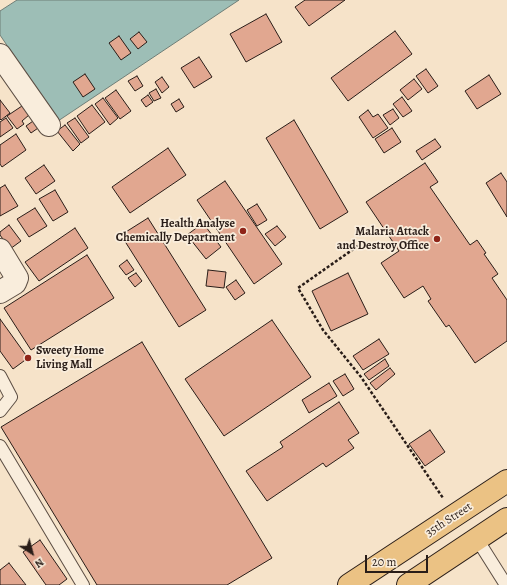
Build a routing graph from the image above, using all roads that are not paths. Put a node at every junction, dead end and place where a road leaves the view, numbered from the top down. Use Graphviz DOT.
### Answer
graph roads {
  1 [pos="0,55"];
  2 [pos="49,125"];
  3 [pos="0,250"];
  4 [pos="0,292"];
  5 [pos="0,376"];
  6 [pos="0,411"];
  7 [pos="0,446"];
  8 [pos="507,481"];
  9 [pos="507,519"];
  10 [pos="477,539"];
  11 [pos="83,585"];
  12 [pos="349,585"];
  13 [pos="408,585"];
  14 [pos="506,585"];
  1 -- 2 [label="street"];
  3 -- 4 [label="street"];
  5 -- 6 [label="lane"];
  7 -- 11 [label="lane"];
  8 -- 12 [label="main road, 35th Street"];
  9 -- 10 [label="main road"];
  10 -- 13 [label="main road"];
  10 -- 14 [label="lane"];
}
